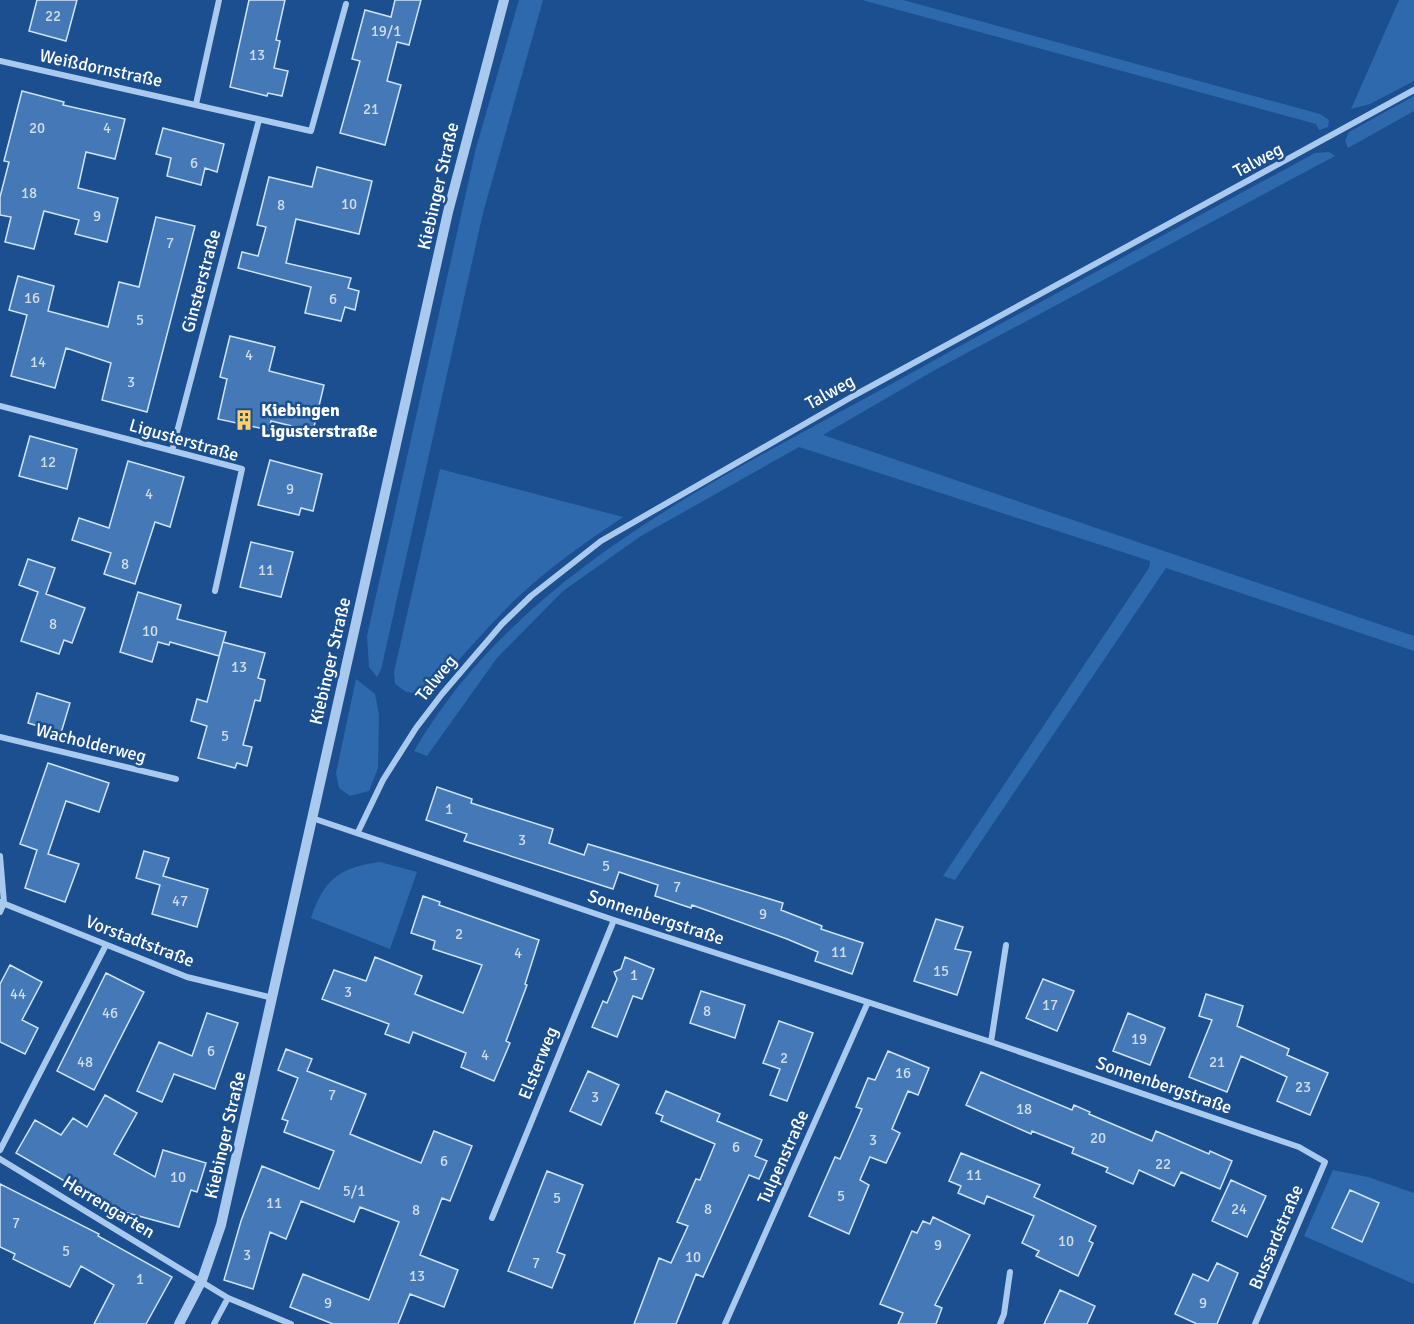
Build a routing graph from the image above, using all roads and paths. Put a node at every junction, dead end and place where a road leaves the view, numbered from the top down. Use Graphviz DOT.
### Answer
graph roads {
  1 [pos="219,0"];
  2 [pos="504,0"];
  3 [pos="346,4"];
  4 [pos="0,61"];
  5 [pos="1414,90"];
  6 [pos="196,104"];
  7 [pos="259,120"];
  8 [pos="0,406"];
  9 [pos="172,451"];
  10 [pos="214,591"];
  11 [pos="0,736"];
  12 [pos="176,779"];
  13 [pos="312,818"];
  14 [pos="358,832"];
  15 [pos="0,856"];
  16 [pos="2,902"];
  17 [pos="0,912"];
  18 [pos="614,920"];
  19 [pos="106,945"];
  20 [pos="1006,945"];
  21 [pos="273,998"];
  22 [pos="868,1002"];
  23 [pos="991,1042"];
  24 [pos="0,1150"];
  25 [pos="0,1159"];
  26 [pos="1325,1162"];
  27 [pos="492,1218"];
  28 [pos="1010,1272"];
  29 [pos="202,1280"];
  30 [pos="228,1298"];
  31 [pos="179,1324"];
  32 [pos="214,1324"];
  33 [pos="291,1324"];
  34 [pos="725,1324"];
  35 [pos="1000,1324"];
  36 [pos="1255,1324"];
  1 -- 6 [label="street"];
  2 -- 13 [label="street, Kiebinger Straße"];
  3 -- 7 [label="street, Weißdornstraße"];
  4 -- 6 [label="street, Weißdornstraße"];
  5 -- 14 [label="street, Talweg"];
  6 -- 7 [label="street, Weißdornstraße"];
  7 -- 9 [label="street, Ginsterstraße"];
  8 -- 9 [label="street, Ligusterstraße"];
  9 -- 10 [label="street, Ligusterstraße"];
  11 -- 12 [label="street, Wacholderweg"];
  13 -- 14 [label="street, Sonnenbergstraße"];
  13 -- 21 [label="street, Kiebinger Straße"];
  14 -- 18 [label="street, Sonnenbergstraße"];
  15 -- 16 [label="street"];
  16 -- 17 [label="street"];
  16 -- 19 [label="street, Vorstadtstraße"];
  18 -- 22 [label="street, Sonnenbergstraße"];
  18 -- 27 [label="street, Elsterweg"];
  19 -- 21 [label="street, Vorstadtstraße"];
  19 -- 24 [label="street"];
  20 -- 23 [label="street"];
  21 -- 29 [label="street, Kiebinger Straße"];
  22 -- 23 [label="street, Sonnenbergstraße"];
  22 -- 34 [label="street, Tulpenstraße"];
  23 -- 26 [label="street, Sonnenbergstraße"];
  25 -- 29 [label="street, Herrengarten"];
  26 -- 36 [label="street, Bussardstraße"];
  28 -- 35 [label="street"];
  29 -- 30 [label="street, Herrengarten"];
  29 -- 31 [label="street, Kiebinger Straße"];
  30 -- 32 [label="street"];
  30 -- 33 [label="street, Herrengarten"];
}
